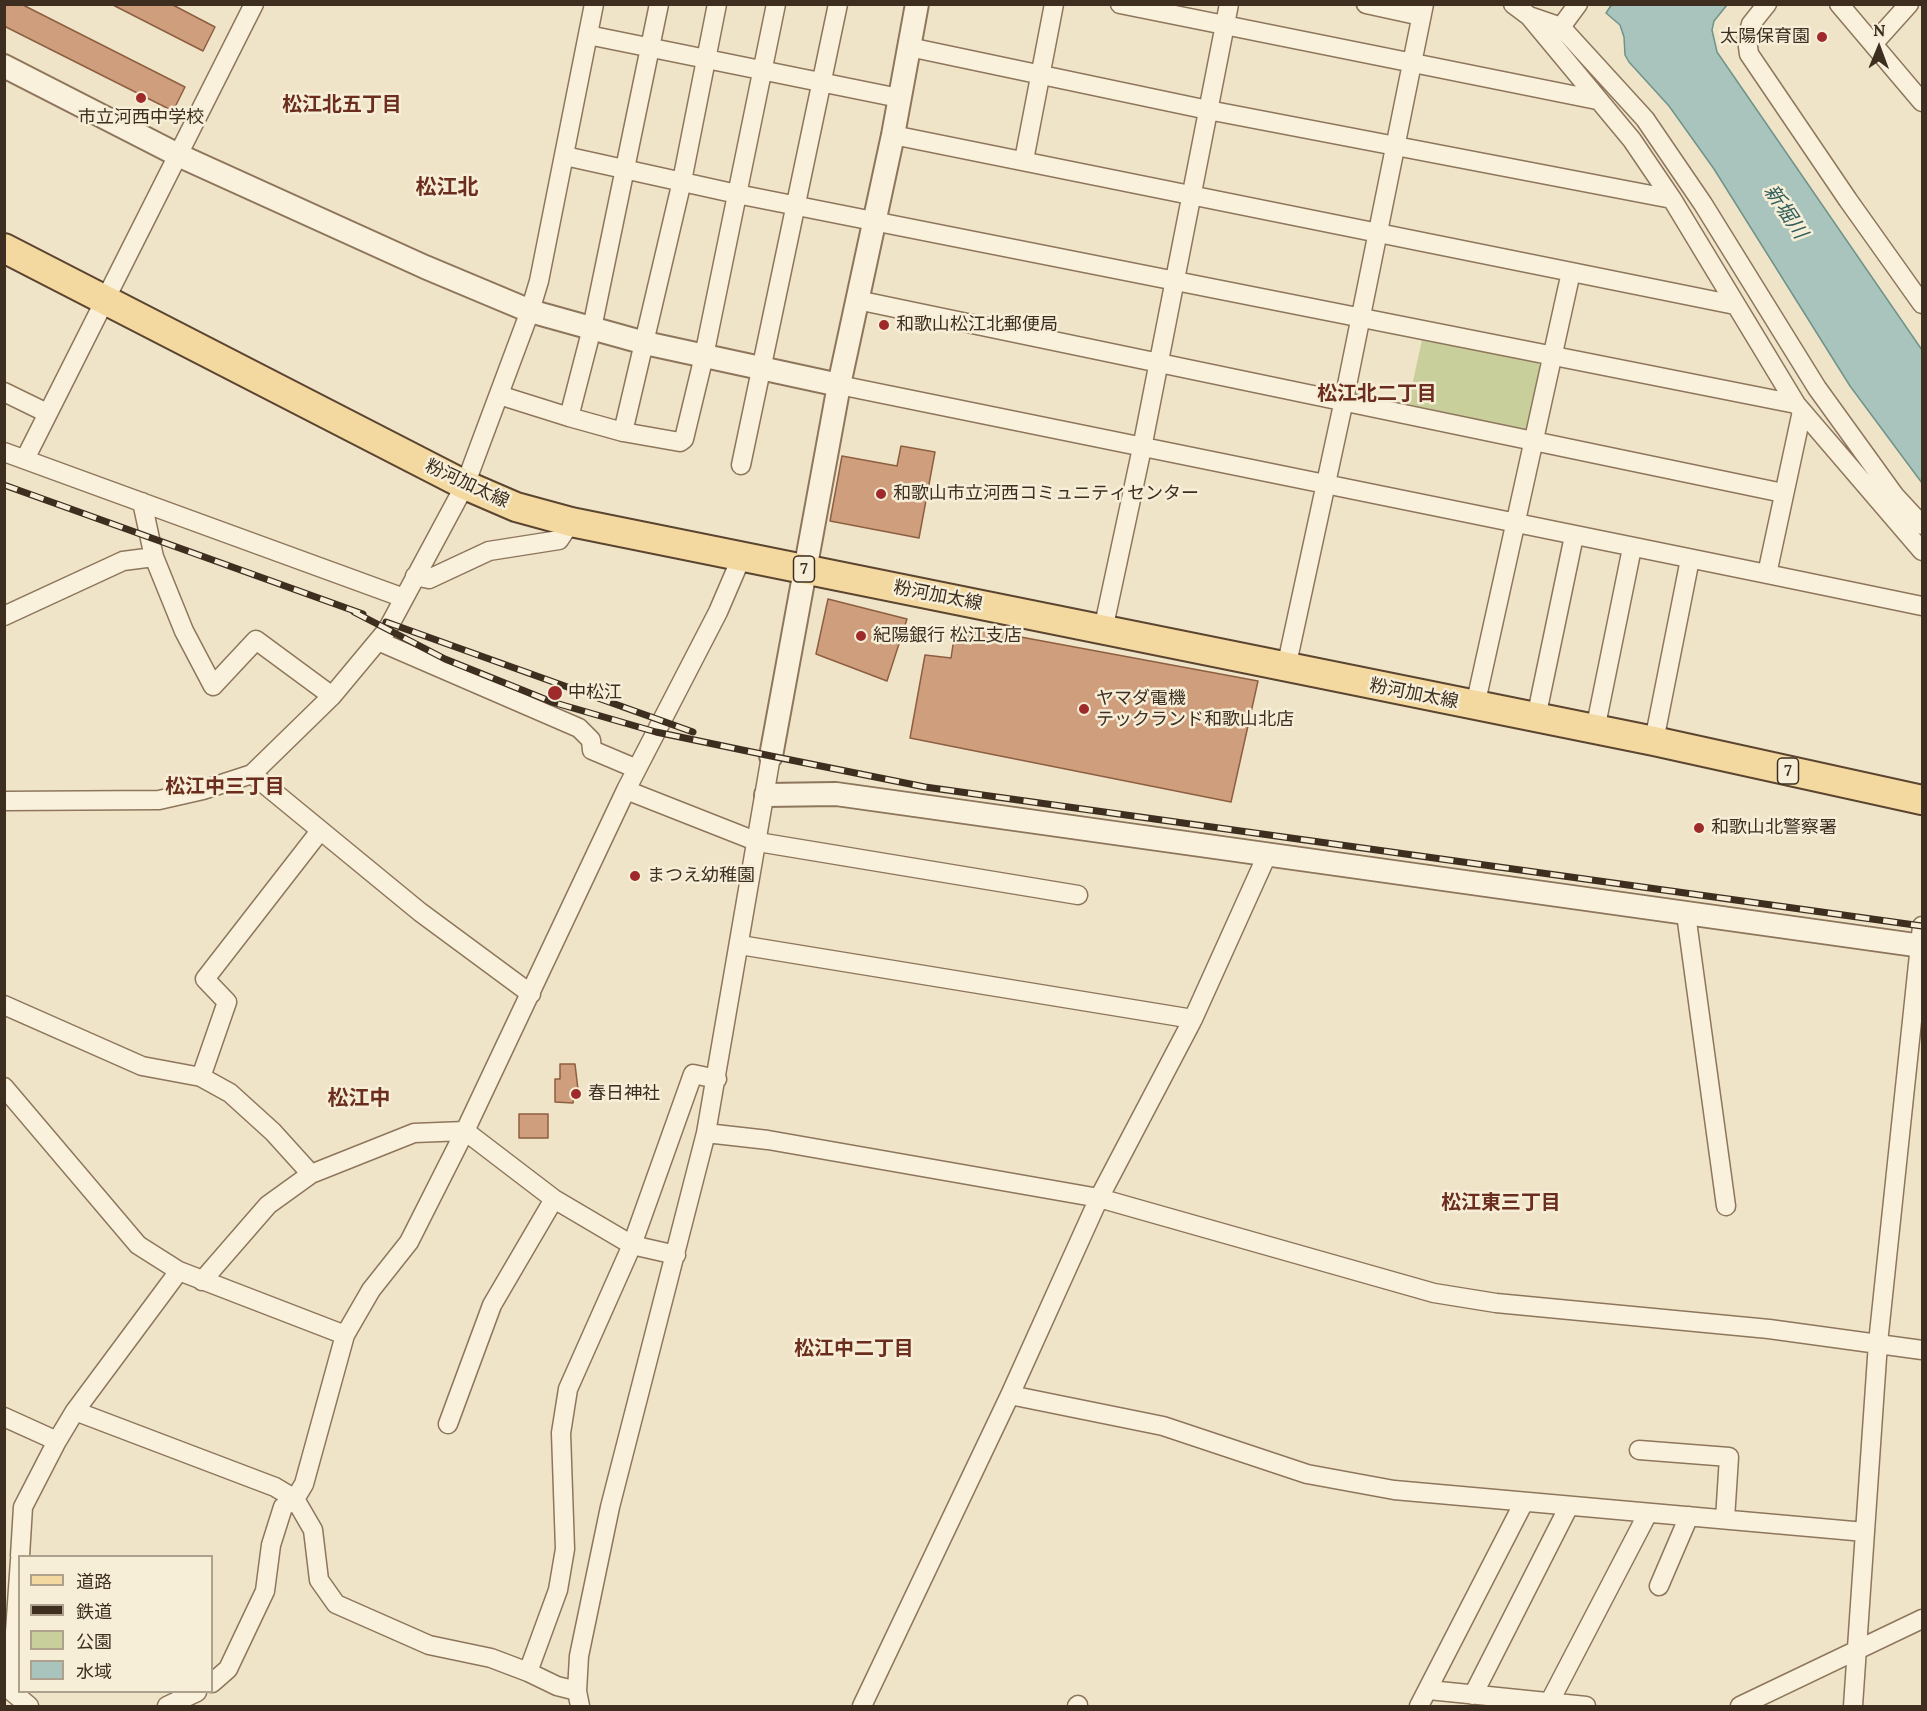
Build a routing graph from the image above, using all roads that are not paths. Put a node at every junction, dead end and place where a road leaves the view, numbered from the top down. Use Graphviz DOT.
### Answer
graph roads {
  1 [pos="254,4"];
  2 [pos="594,4"];
  3 [pos="659,4"];
  4 [pos="717,4"];
  5 [pos="776,4"];
  6 [pos="838,4"];
  7 [pos="917,4"];
  8 [pos="1054,4"];
  9 [pos="1120,4"];
  10 [pos="1229,4"];
  11 [pos="1366,4"];
  12 [pos="1513,4"];
  13 [pos="1767,4"];
  14 [pos="1839,4"];
  15 [pos="1909,4"];
  16 [pos="1423,10"];
  17 [pos="1529,16"];
  18 [pos="1569,17"];
  19 [pos="1225,26"];
  20 [pos="588,35"];
  21 [pos="1874,43"];
  22 [pos="909,47"];
  23 [pos="650,48"];
  24 [pos="705,59"];
  25 [pos="1411,65"];
  26 [pos="4,66"];
  27 [pos="761,70"];
  28 [pos="1039,75"];
  29 [pos="822,84"];
  30 [pos="899,98"];
  31 [pos="1597,100"];
  32 [pos="1923,102"];
  33 [pos="1208,110"];
  34 [pos="893,135"];
  35 [pos="1395,147"];
  36 [pos="178,155"];
  37 [pos="565,156"];
  38 [pos="1024,160"];
  39 [pos="625,169"];
  40 [pos="682,181"];
  41 [pos="738,194"];
  42 [pos="1190,195"];
  43 [pos="1672,199"];
  44 [pos="797,204"];
  45 [pos="875,220"];
  46 [pos="1377,233"];
  47 [pos="4,248"];
  48 [pos="1571,272"];
  49 [pos="1174,281"];
  50 [pos="107,299"];
  51 [pos="857,300"];
  52 [pos="1923,304"];
  53 [pos="1735,305"];
  54 [pos="530,311"];
  55 [pos="1361,317"];
  56 [pos="592,328"];
  57 [pos="645,343"];
  58 [pos="704,356"];
  59 [pos="1553,357"];
  60 [pos="1158,363"];
  61 [pos="763,369"];
  62 [pos="839,385"];
  63 [pos="4,392"];
  64 [pos="499,395"];
  65 [pos="1344,400"];
  66 [pos="1799,408"];
  67 [pos="47,413"];
  68 [pos="569,417"];
  69 [pos="623,432"];
  70 [pos="1535,441"];
  71 [pos="1142,448"];
  72 [pos="4,452"];
  73 [pos="25,459"];
  74 [pos="741,465"];
  75 [pos="465,485"];
  76 [pos="1326,485"];
  77 [pos="1783,493"];
  78 [pos="142,502"];
  79 [pos="571,522"];
  80 [pos="1517,525"];
  81 [pos="1923,525"];
  82 [pos="1574,536"];
  83 [pos="1632,548"];
  84 [pos="1923,551"];
  85 [pos="742,556"];
  86 [pos="154,557"];
  87 [pos="1690,559"];
  88 [pos="804,569"];
  89 [pos="1767,574"];
  90 [pos="416,576"];
  91 [pos="404,598"];
  92 [pos="1923,606"];
  93 [pos="4,616"];
  94 [pos="1103,630"];
  95 [pos="378,641"];
  96 [pos="1286,668"];
  97 [pos="332,696"];
  98 [pos="1475,706"];
  99 [pos="1536,718"];
  100 [pos="1595,730"];
  101 [pos="1654,741"];
  102 [pos="771,756"];
  103 [pos="637,769"];
  104 [pos="252,774"];
  105 [pos="626,790"];
  106 [pos="766,795"];
  107 [pos="1923,800"];
  108 [pos="4,801"];
  109 [pos="320,831"];
  110 [pos="758,842"];
  111 [pos="1267,855"];
  112 [pos="1078,895"];
  113 [pos="1686,914"];
  114 [pos="1922,939"];
  115 [pos="740,945"];
  116 [pos="531,994"];
  117 [pos="6,1009"];
  118 [pos="1193,1019"];
  119 [pos="201,1077"];
  120 [pos="717,1079"];
  121 [pos="4,1087"];
  122 [pos="465,1131"];
  123 [pos="706,1133"];
  124 [pos="311,1174"];
  125 [pos="1099,1198"];
  126 [pos="554,1199"];
  127 [pos="1726,1206"];
  128 [pos="632,1245"];
  129 [pos="676,1255"];
  130 [pos="179,1271"];
  131 [pos="202,1281"];
  132 [pos="345,1335"];
  133 [pos="1878,1343"];
  134 [pos="1923,1350"];
  135 [pos="1010,1395"];
  136 [pos="75,1411"];
  137 [pos="4,1417"];
  138 [pos="448,1424"];
  139 [pos="57,1441"];
  140 [pos="1640,1450"];
  141 [pos="295,1498"];
  142 [pos="1524,1502"];
  143 [pos="1569,1506"];
  144 [pos="1648,1513"];
  145 [pos="1689,1516"];
  146 [pos="1725,1519"];
  147 [pos="1865,1532"];
  148 [pos="20,1555"];
  149 [pos="18,1580"];
  150 [pos="1659,1586"];
  151 [pos="1923,1619"];
  152 [pos="1857,1649"];
  153 [pos="528,1672"];
  154 [pos="213,1682"];
  155 [pos="8,1688"];
  156 [pos="1429,1690"];
  157 [pos="195,1693"];
  158 [pos="1473,1695"];
  159 [pos="579,1699"];
  160 [pos="1549,1703"];
  161 [pos="29,1707"];
  162 [pos="167,1707"];
  163 [pos="862,1707"];
  164 [pos="1419,1707"];
  165 [pos="1586,1707"];
  166 [pos="1740,1707"];
  167 [pos="1853,1707"];
  1 -- 36 [label="street"];
  2 -- 20 [label="street"];
  3 -- 23 [label="street"];
  4 -- 24 [label="street"];
  5 -- 27 [label="street"];
  6 -- 29 [label="street"];
  7 -- 22 [label="street"];
  8 -- 28 [label="street"];
  9 -- 19 [label="street"];
  10 -- 19 [label="street"];
  11 -- 16 [label="street"];
  12 -- 17 [label="street"];
  13 -- 52 [label="street"];
  14 -- 21 [label="street"];
  15 -- 21 [label="street"];
  16 -- 25 [label="street"];
  17 -- 18 [label="street"];
  17 -- 31 [label="street"];
  18 -- 81 [label="street"];
  19 -- 25 [label="street"];
  19 -- 33 [label="street"];
  20 -- 23 [label="street"];
  20 -- 37 [label="street"];
  21 -- 32 [label="street"];
  22 -- 28 [label="street"];
  22 -- 30 [label="street"];
  23 -- 24 [label="street"];
  23 -- 39 [label="street"];
  24 -- 27 [label="street"];
  24 -- 40 [label="street"];
  25 -- 31 [label="street"];
  25 -- 35 [label="street"];
  26 -- 36 [label="street"];
  27 -- 29 [label="street"];
  27 -- 41 [label="street"];
  28 -- 33 [label="street"];
  28 -- 38 [label="street"];
  29 -- 30 [label="street"];
  29 -- 44 [label="street"];
  30 -- 34 [label="street"];
  31 -- 43 [label="street"];
  33 -- 35 [label="street"];
  33 -- 42 [label="street"];
  34 -- 38 [label="street"];
  34 -- 45 [label="street"];
  35 -- 43 [label="street"];
  35 -- 46 [label="street"];
  36 -- 50 [label="street"];
  36 -- 54 [label="street"];
  37 -- 39 [label="street"];
  37 -- 54 [label="street"];
  38 -- 42 [label="street"];
  39 -- 40 [label="street"];
  39 -- 56 [label="street"];
  40 -- 41 [label="street"];
  40 -- 57 [label="street"];
  41 -- 44 [label="street"];
  41 -- 58 [label="street"];
  42 -- 46 [label="street"];
  42 -- 49 [label="street"];
  43 -- 53 [label="street"];
  44 -- 45 [label="street"];
  44 -- 61 [label="street"];
  45 -- 49 [label="street"];
  45 -- 51 [label="street"];
  46 -- 48 [label="street"];
  46 -- 55 [label="street"];
  47 -- 50 [label="main road, 粉河加太線 / 7"];
  48 -- 53 [label="street"];
  48 -- 59 [label="street"];
  49 -- 55 [label="street"];
  49 -- 60 [label="street"];
  50 -- 67 [label="street"];
  50 -- 75 [label="main road, 粉河加太線 / 7"];
  51 -- 60 [label="street"];
  51 -- 62 [label="street"];
  53 -- 66 [label="street"];
  54 -- 56 [label="street"];
  54 -- 64 [label="street"];
  55 -- 59 [label="street"];
  55 -- 65 [label="street"];
  56 -- 57 [label="street"];
  56 -- 68 [label="street"];
  57 -- 58 [label="street"];
  57 -- 69 [label="street"];
  58 -- 61 [label="street"];
  58 -- 69 [label="street"];
  59 -- 66 [label="street"];
  59 -- 70 [label="street"];
  60 -- 65 [label="street"];
  60 -- 71 [label="street"];
  61 -- 62 [label="street"];
  61 -- 74 [label="street"];
  62 -- 71 [label="street"];
  62 -- 88 [label="street"];
  63 -- 67 [label="street"];
  64 -- 68 [label="street"];
  64 -- 75 [label="street"];
  65 -- 70 [label="street"];
  65 -- 76 [label="street"];
  66 -- 77 [label="street"];
  66 -- 84 [label="street"];
  67 -- 73 [label="street"];
  68 -- 69 [label="street"];
  70 -- 77 [label="street"];
  70 -- 80 [label="street"];
  71 -- 76 [label="street"];
  71 -- 94 [label="street"];
  72 -- 73 [label="street"];
  73 -- 78 [label="street"];
  75 -- 79 [label="main road, 粉河加太線 / 7"];
  75 -- 90 [label="street"];
  76 -- 80 [label="street"];
  76 -- 96 [label="street"];
  77 -- 89 [label="street"];
  78 -- 86 [label="street"];
  78 -- 91 [label="street"];
  79 -- 85 [label="main road, 粉河加太線 / 7"];
  79 -- 90 [label="street"];
  80 -- 82 [label="street"];
  80 -- 98 [label="street"];
  82 -- 83 [label="street"];
  82 -- 99 [label="street"];
  83 -- 87 [label="street"];
  83 -- 100 [label="street"];
  85 -- 88 [label="main road, 粉河加太線 / 7"];
  85 -- 103 [label="street"];
  86 -- 93 [label="street"];
  86 -- 97 [label="street"];
  87 -- 89 [label="street"];
  87 -- 101 [label="street"];
  88 -- 94 [label="main road, 粉河加太線 / 7"];
  88 -- 102 [label="street"];
  89 -- 92 [label="street"];
  90 -- 91 [label="street"];
  91 -- 95 [label="street"];
  94 -- 96 [label="main road, 粉河加太線 / 7"];
  95 -- 97 [label="street"];
  95 -- 103 [label="street"];
  96 -- 98 [label="main road, 粉河加太線 / 7"];
  97 -- 104 [label="street"];
  98 -- 99 [label="main road, 粉河加太線 / 7"];
  99 -- 100 [label="main road, 粉河加太線 / 7"];
  100 -- 101 [label="main road, 粉河加太線 / 7"];
  101 -- 107 [label="main road, 粉河加太線 / 7"];
  102 -- 106 [label="street"];
  103 -- 105 [label="street"];
  104 -- 108 [label="street"];
  104 -- 109 [label="street"];
  105 -- 110 [label="street"];
  105 -- 116 [label="street"];
  106 -- 110 [label="street"];
  106 -- 111 [label="street"];
  109 -- 116 [label="street"];
  109 -- 119 [label="street"];
  110 -- 112 [label="street"];
  110 -- 115 [label="street"];
  111 -- 113 [label="street"];
  111 -- 118 [label="street"];
  113 -- 114 [label="street"];
  113 -- 127 [label="street"];
  114 -- 133 [label="street"];
  115 -- 118 [label="street"];
  115 -- 120 [label="street"];
  116 -- 122 [label="street"];
  117 -- 119 [label="street"];
  118 -- 125 [label="street"];
  119 -- 124 [label="street"];
  120 -- 123 [label="street"];
  120 -- 128 [label="street"];
  121 -- 130 [label="street"];
  122 -- 124 [label="street"];
  122 -- 126 [label="street"];
  122 -- 132 [label="street"];
  123 -- 125 [label="street"];
  123 -- 129 [label="street"];
  124 -- 131 [label="street"];
  125 -- 133 [label="street"];
  125 -- 135 [label="street"];
  126 -- 128 [label="street"];
  126 -- 138 [label="street"];
  128 -- 129 [label="street"];
  128 -- 153 [label="street"];
  129 -- 159 [label="street"];
  130 -- 131 [label="street"];
  130 -- 136 [label="street"];
  131 -- 132 [label="street"];
  132 -- 141 [label="street"];
  133 -- 134 [label="street"];
  133 -- 147 [label="street"];
  135 -- 142 [label="street"];
  135 -- 163 [label="street"];
  136 -- 139 [label="street"];
  136 -- 141 [label="street"];
  137 -- 139 [label="street"];
  139 -- 148 [label="street"];
  140 -- 146 [label="street"];
  141 -- 153 [label="street"];
  141 -- 154 [label="street"];
  142 -- 143 [label="street"];
  142 -- 156 [label="street"];
  143 -- 144 [label="street"];
  143 -- 158 [label="street"];
  144 -- 145 [label="street"];
  144 -- 160 [label="street"];
  145 -- 146 [label="street"];
  145 -- 150 [label="street"];
  146 -- 147 [label="street"];
  147 -- 152 [label="street"];
  149 -- 155 [label="street"];
  151 -- 152 [label="street"];
  152 -- 166 [label="street"];
  152 -- 167 [label="street"];
  153 -- 159 [label="street"];
  155 -- 161 [label="street"];
  156 -- 158 [label="street"];
  156 -- 164 [label="street"];
  157 -- 162 [label="street"];
  158 -- 160 [label="street"];
  160 -- 165 [label="street"];
}
